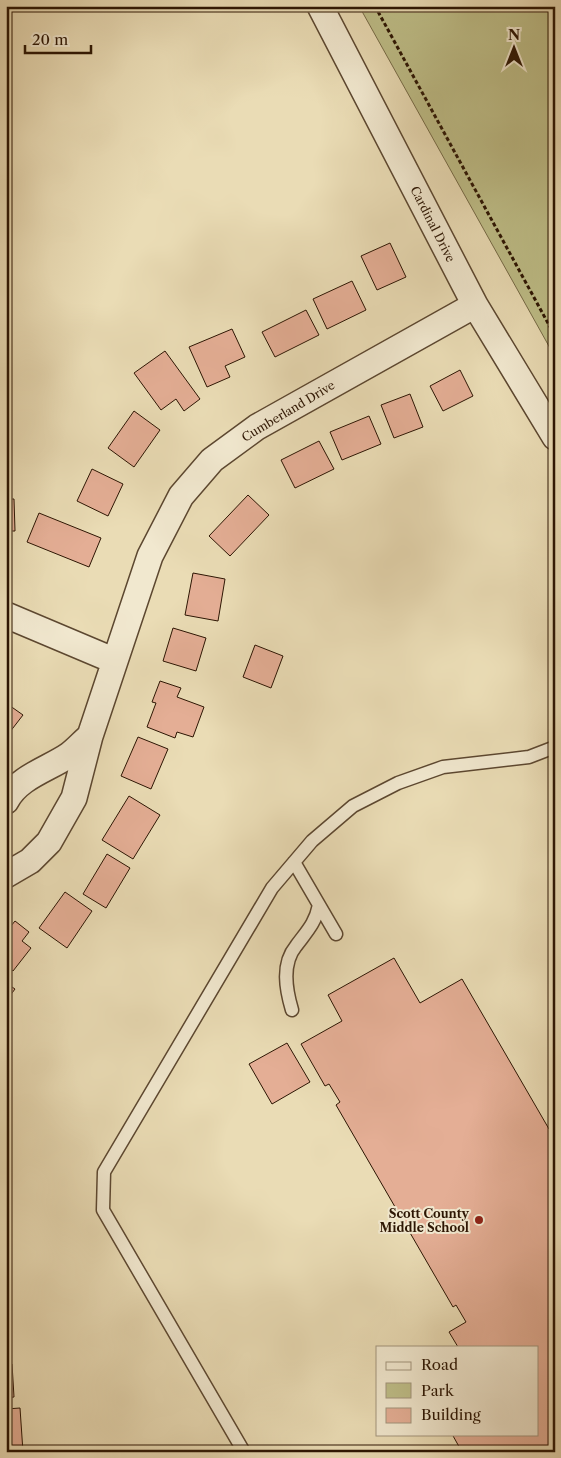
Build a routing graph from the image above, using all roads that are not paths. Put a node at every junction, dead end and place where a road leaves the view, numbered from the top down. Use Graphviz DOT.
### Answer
graph roads {
  1 [pos="320,6"];
  2 [pos="475,304"];
  3 [pos="555,437"];
  4 [pos="6,615"];
  5 [pos="115,661"];
  6 [pos="90,736"];
  7 [pos="555,746"];
  8 [pos="6,801"];
  9 [pos="294,862"];
  10 [pos="6,875"];
  11 [pos="319,906"];
  12 [pos="336,934"];
  13 [pos="292,1010"];
  14 [pos="244,1452"];
  1 -- 2 [label="street, Cardinal Drive"];
  2 -- 3 [label="street, Cardinal Drive"];
  2 -- 5 [label="street, Cumberland Drive"];
  4 -- 5 [label="street"];
  5 -- 6 [label="street, Cumberland Drive"];
  6 -- 8 [label="street, Cumberland Drive"];
  6 -- 10 [label="street, Cumberland Drive"];
  7 -- 9 [label="lane"];
  9 -- 11 [label="lane"];
  9 -- 14 [label="lane"];
  11 -- 12 [label="lane"];
  11 -- 13 [label="lane"];
}
